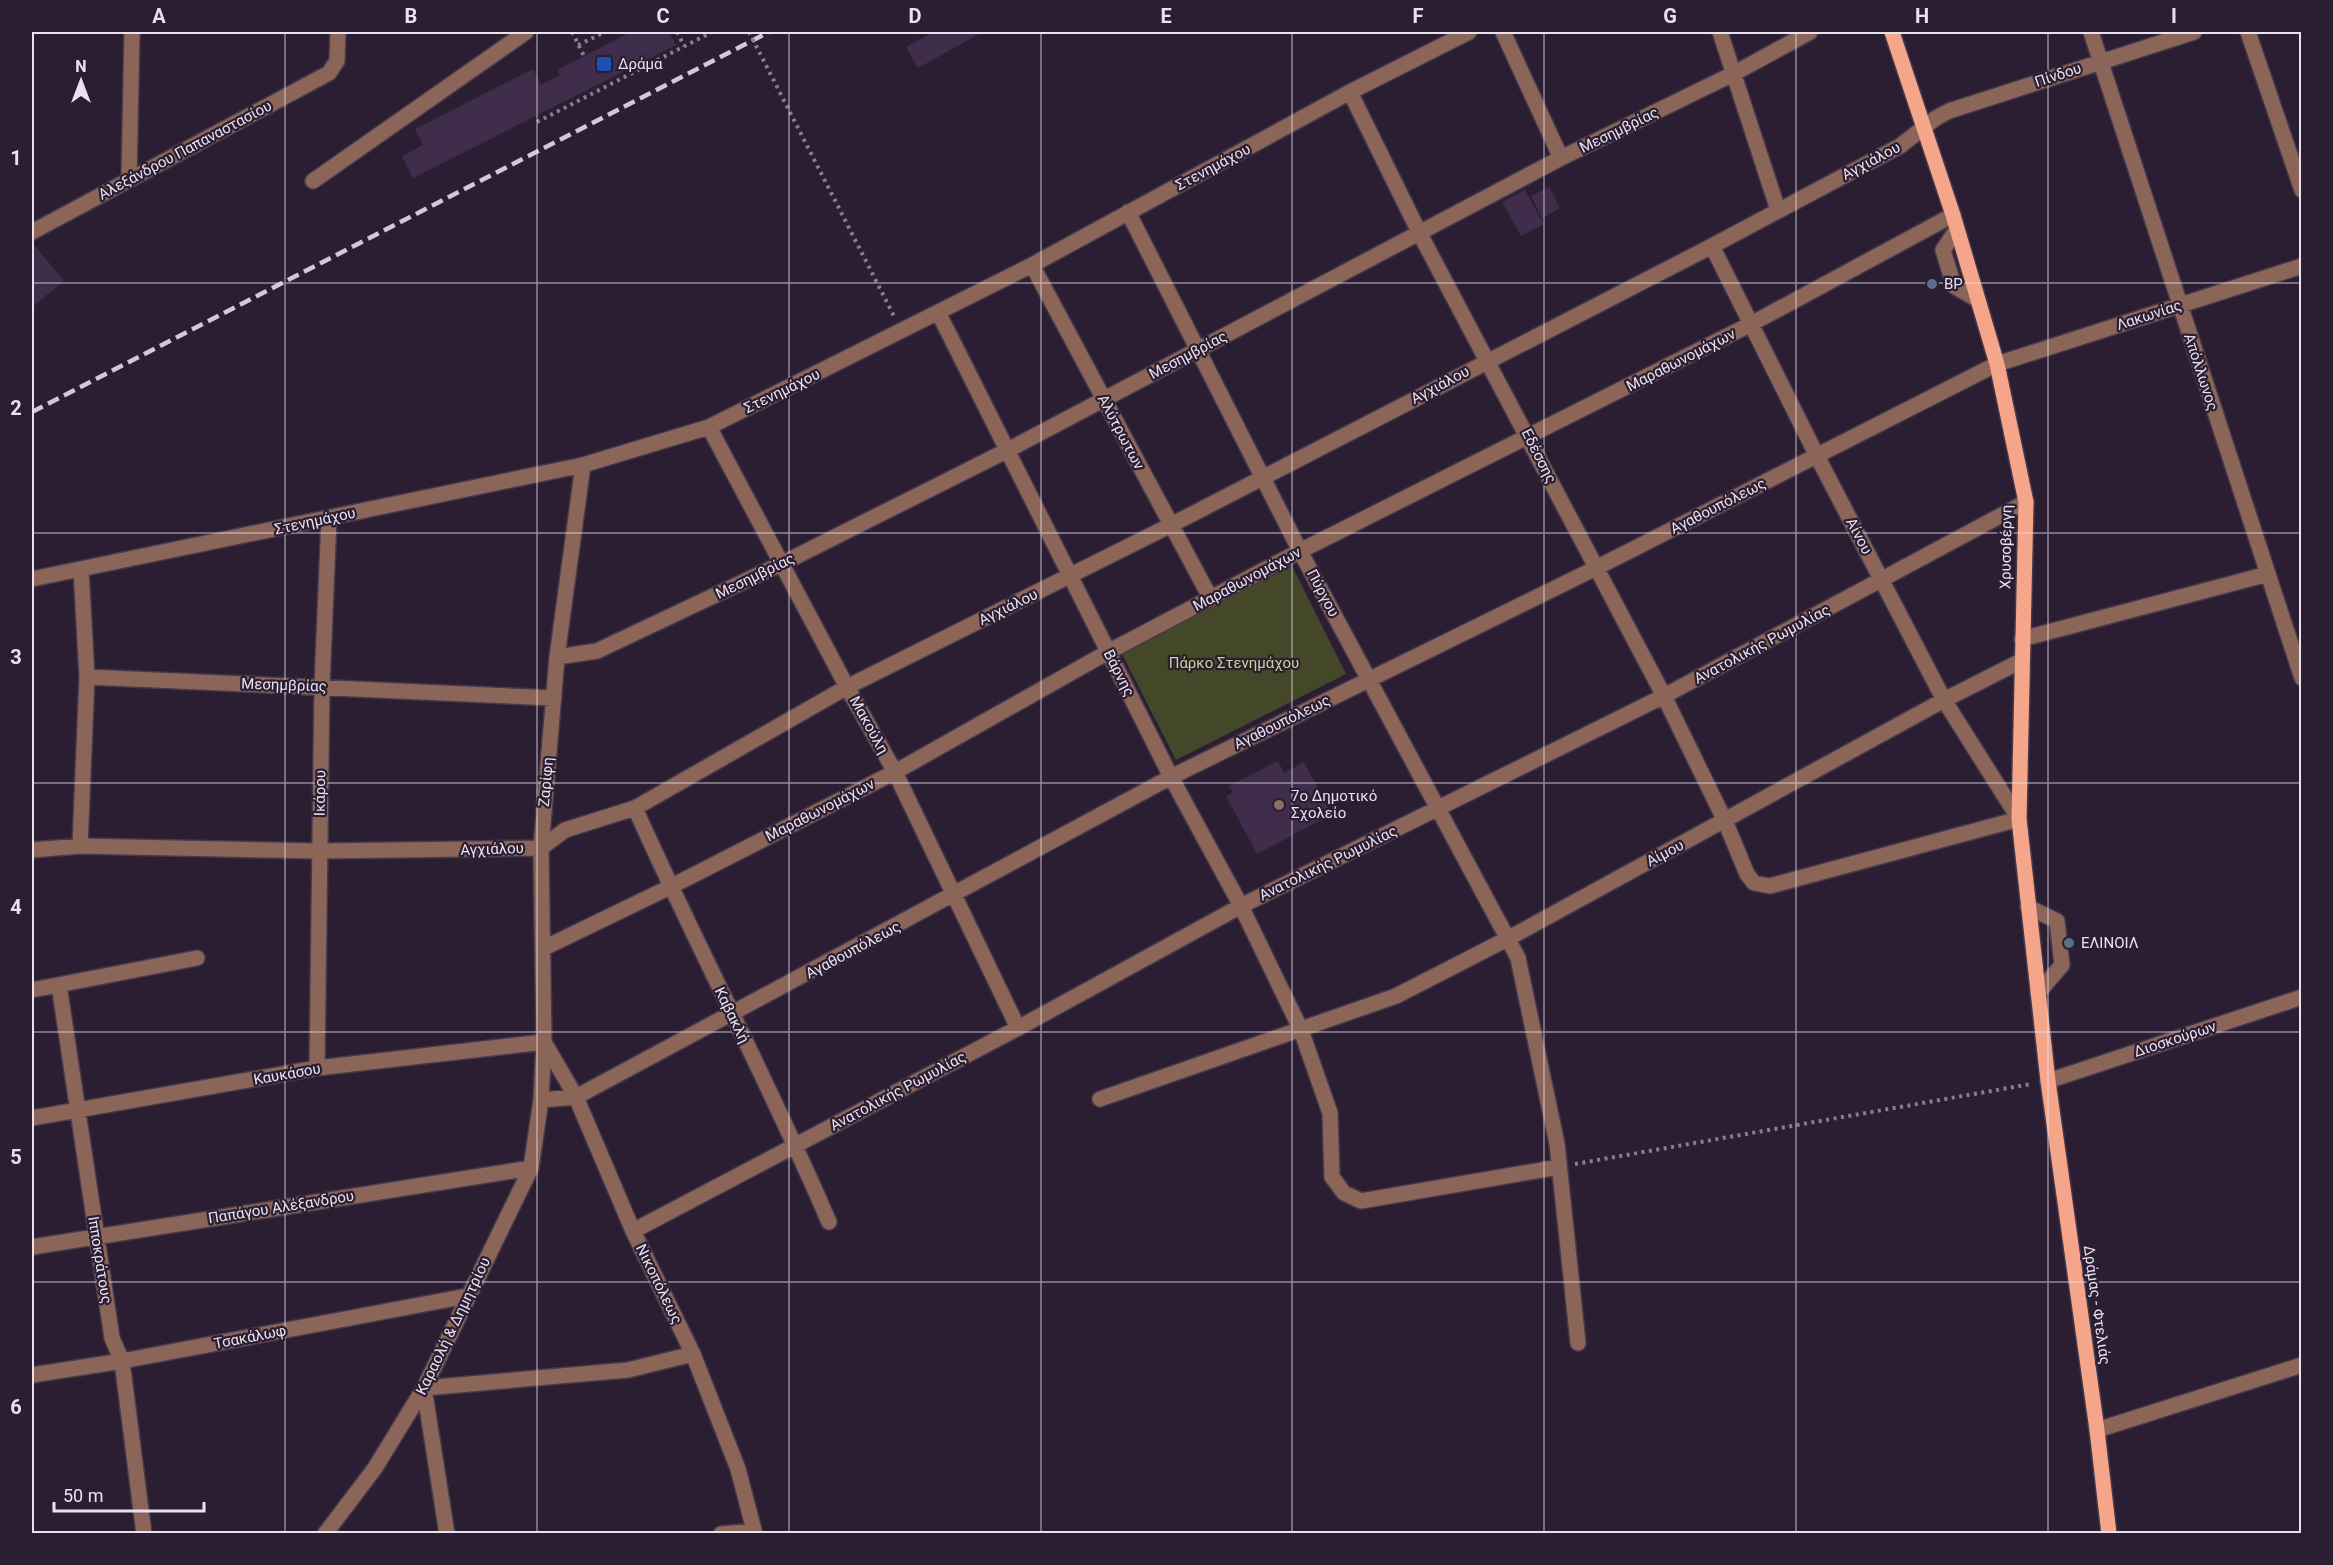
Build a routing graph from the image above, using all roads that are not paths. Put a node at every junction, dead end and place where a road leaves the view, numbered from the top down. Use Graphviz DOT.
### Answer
graph roads {
  1 [pos="132,32"];
  2 [pos="338,32"];
  3 [pos="526,32"];
  4 [pos="1469,32"];
  5 [pos="1503,32"];
  6 [pos="1720,32"];
  7 [pos="1810,32"];
  8 [pos="1892,32"];
  9 [pos="2091,32"];
  10 [pos="2194,32"];
  11 [pos="2248,32"];
  12 [pos="2100,61"];
  13 [pos="1733,74"];
  14 [pos="1350,92"];
  15 [pos="1925,127"];
  16 [pos="1560,158"];
  17 [pos="129,179"];
  18 [pos="313,181"];
  19 [pos="2301,190"];
  20 [pos="1778,210"];
  21 [pos="1128,212"];
  22 [pos="1955,222"];
  23 [pos="32,232"];
  24 [pos="1420,234"];
  25 [pos="1712,246"];
  26 [pos="1032,265"];
  27 [pos="2301,266"];
  28 [pos="2180,305"];
  29 [pos="939,314"];
  30 [pos="1751,324"];
  31 [pos="1198,349"];
  32 [pos="1488,360"];
  33 [pos="1997,364"];
  34 [pos="1103,399"];
  35 [pos="709,427"];
  36 [pos="1529,437"];
  37 [pos="1006,451"];
  38 [pos="1817,456"];
  39 [pos="583,465"];
  40 [pos="1264,478"];
  41 [pos="2026,502"];
  42 [pos="329,518"];
  43 [pos="1171,525"];
  44 [pos="1300,551"];
  45 [pos="781,564"];
  46 [pos="1596,568"];
  47 [pos="81,569"];
  48 [pos="2268,573"];
  49 [pos="1070,576"];
  50 [pos="32,579"];
  51 [pos="1882,580"];
  52 [pos="1211,598"];
  53 [pos="2022,639"];
  54 [pos="1108,652"];
  55 [pos="557,657"];
  56 [pos="2021,661"];
  57 [pos="87,677"];
  58 [pos="2301,678"];
  59 [pos="1368,679"];
  60 [pos="322,686"];
  61 [pos="847,687"];
  62 [pos="1664,696"];
  63 [pos="554,698"];
  64 [pos="1944,700"];
  65 [pos="895,772"];
  66 [pos="1172,777"];
  67 [pos="634,808"];
  68 [pos="1438,810"];
  69 [pos="2019,819"];
  70 [pos="1725,821"];
  71 [pos="80,846"];
  72 [pos="541,848"];
  73 [pos="32,850"];
  74 [pos="319,850"];
  75 [pos="670,887"];
  76 [pos="953,896"];
  77 [pos="1241,906"];
  78 [pos="2028,907"];
  79 [pos="1509,938"];
  80 [pos="544,948"];
  81 [pos="197,958"];
  82 [pos="59,985"];
  83 [pos="32,990"];
  84 [pos="2038,993"];
  85 [pos="2301,997"];
  86 [pos="732,1014"];
  87 [pos="1018,1028"];
  88 [pos="1301,1030"];
  89 [pos="544,1042"];
  90 [pos="317,1068"];
  91 [pos="2048,1081"];
  92 [pos="576,1097"];
  93 [pos="1100,1098"];
  94 [pos="541,1100"];
  95 [pos="78,1110"];
  96 [pos="32,1118"];
  97 [pos="796,1144"];
  98 [pos="1559,1167"];
  99 [pos="531,1168"];
  100 [pos="829,1222"];
  101 [pos="633,1231"];
  102 [pos="96,1236"];
  103 [pos="32,1246"];
  104 [pos="467,1296"];
  105 [pos="1578,1343"];
  106 [pos="693,1354"];
  107 [pos="122,1360"];
  108 [pos="2301,1365"];
  109 [pos="32,1375"];
  110 [pos="424,1388"];
  111 [pos="2097,1430"];
  112 [pos="754,1532"];
  113 [pos="144,1533"];
  114 [pos="325,1533"];
  115 [pos="447,1533"];
  116 [pos="721,1533"];
  117 [pos="2109,1533"];
  1 -- 17 [label="street"];
  2 -- 17 [label="street, Αλεξάνδρου Παπαναστασίου"];
  3 -- 18 [label="street"];
  4 -- 14 [label="street, Στενημάχου"];
  5 -- 16 [label="street"];
  6 -- 13 [label="street"];
  7 -- 13 [label="street, Μεσημβρίας"];
  8 -- 15 [label="main road, Χρυσοβέργη"];
  9 -- 12 [label="street, Απόλλωνος"];
  10 -- 12 [label="street, Πίνδου"];
  11 -- 19 [label="street"];
  12 -- 15 [label="street, Πίνδου"];
  12 -- 28 [label="street, Απόλλωνος"];
  13 -- 16 [label="street, Μεσημβρίας"];
  13 -- 20 [label="street"];
  14 -- 21 [label="street, Στενημάχου"];
  14 -- 24 [label="street, Εδέσσης"];
  15 -- 20 [label="street, Αγχιάλου"];
  15 -- 22 [label="main road, Χρυσοβέργη"];
  16 -- 24 [label="street, Μεσημβρίας"];
  17 -- 23 [label="street, Αλεξάνδρου Παπαναστασίου"];
  20 -- 25 [label="street, Αγχιάλου"];
  21 -- 26 [label="street, Στενημάχου"];
  21 -- 31 [label="street, Πύργου"];
  22 -- 30 [label="street, Μαραθωνομάχων"];
  22 -- 33 [label="main road, Χρυσοβέργη"];
  24 -- 31 [label="street, Μεσημβρίας"];
  24 -- 32 [label="street, Εδέσσης"];
  25 -- 30 [label="street, Αίνου"];
  25 -- 32 [label="street, Αγχιάλου"];
  26 -- 29 [label="street, Στενημάχου"];
  26 -- 34 [label="street, Αλύτρωτων"];
  27 -- 28 [label="street, Λακωνίας"];
  28 -- 33 [label="street, Λακωνίας"];
  28 -- 48 [label="street, Απόλλωνος"];
  29 -- 35 [label="street, Στενημάχου"];
  29 -- 37 [label="street, Βάρνης"];
  30 -- 36 [label="street, Μαραθωνομάχων"];
  30 -- 38 [label="street, Αίνου"];
  31 -- 34 [label="street, Μεσημβρίας"];
  31 -- 40 [label="street, Πύργου"];
  32 -- 36 [label="street, Εδέσσης"];
  32 -- 40 [label="street, Αγχιάλου"];
  33 -- 38 [label="street, Αγαθουπόλεως"];
  33 -- 41 [label="main road, Χρυσοβέργη"];
  34 -- 37 [label="street, Μεσημβρίας"];
  34 -- 43 [label="street, Αλύτρωτων"];
  35 -- 39 [label="street, Στενημάχου"];
  35 -- 45 [label="street, Μακούλη"];
  36 -- 44 [label="street, Μαραθωνομάχων"];
  36 -- 46 [label="street, Εδέσσης"];
  37 -- 45 [label="street, Μεσημβρίας"];
  37 -- 49 [label="street, Βάρνης"];
  38 -- 46 [label="street, Αγαθουπόλεως"];
  38 -- 51 [label="street, Αίνου"];
  39 -- 42 [label="street, Στενημάχου"];
  39 -- 55 [label="street, Ζαρίφη"];
  40 -- 43 [label="street, Αγχιάλου"];
  40 -- 44 [label="street, Πύργου"];
  41 -- 51 [label="street, Ανατολικής Ρωμυλίας"];
  41 -- 53 [label="main road, Χρυσοβέργη"];
  42 -- 47 [label="street, Στενημάχου"];
  42 -- 60 [label="street, Ικάρου"];
  43 -- 49 [label="street, Αγχιάλου"];
  43 -- 52 [label="street, Αλύτρωτων"];
  44 -- 52 [label="street, Μαραθωνομάχων"];
  44 -- 59 [label="street, Πύργου"];
  45 -- 55 [label="street, Μεσημβρίας"];
  45 -- 61 [label="street, Μακούλη"];
  46 -- 59 [label="street, Αγαθουπόλεως"];
  46 -- 62 [label="street, Εδέσσης"];
  47 -- 50 [label="street, Στενημάχου"];
  47 -- 57 [label="street"];
  48 -- 53 [label="street"];
  48 -- 58 [label="street, Απόλλωνος"];
  49 -- 54 [label="street, Βάρνης"];
  49 -- 61 [label="street, Αγχιάλου"];
  51 -- 62 [label="street, Ανατολικής Ρωμυλίας"];
  51 -- 64 [label="street, Αίνου"];
  52 -- 54 [label="street, Μαραθωνομάχων"];
  53 -- 56 [label="main road, Χρυσοβέργη"];
  54 -- 65 [label="street, Μαραθωνομάχων"];
  54 -- 66 [label="street, Βάρνης"];
  55 -- 63 [label="street, Ζαρίφη"];
  56 -- 64 [label="street, Αίμου"];
  56 -- 69 [label="main road, Χρυσοβέργη"];
  57 -- 60 [label="street, Μεσημβρίας"];
  57 -- 71 [label="street"];
  59 -- 66 [label="street, Αγαθουπόλεως"];
  59 -- 68 [label="street, Πύργου"];
  60 -- 63 [label="street, Μεσημβρίας"];
  60 -- 74 [label="street, Ικάρου"];
  61 -- 65 [label="street, Μακούλη"];
  61 -- 67 [label="street, Αγχιάλου"];
  62 -- 68 [label="street, Ανατολικής Ρωμυλίας"];
  62 -- 70 [label="street, Εδέσσης"];
  63 -- 72 [label="street, Ζαρίφη"];
  64 -- 69 [label="street, Αίνου"];
  64 -- 70 [label="street, Αίμου"];
  65 -- 75 [label="street, Μαραθωνομάχων"];
  65 -- 76 [label="street, Μακούλη"];
  66 -- 76 [label="street, Αγαθουπόλεως"];
  66 -- 77 [label="street, Βάρνης"];
  67 -- 72 [label="street, Αγχιάλου"];
  67 -- 75 [label="street, Καβακλή"];
  68 -- 77 [label="street, Ανατολικής Ρωμυλίας"];
  68 -- 79 [label="street, Πύργου"];
  69 -- 70 [label="street, Εδέσσης"];
  69 -- 78 [label="main road, Χρυσοβέργη"];
  70 -- 79 [label="street, Αίμου"];
  71 -- 73 [label="street, Αγχιάλου"];
  71 -- 74 [label="street, Αγχιάλου"];
  72 -- 74 [label="street, Αγχιάλου"];
  72 -- 80 [label="street, Ζαρίφη"];
  74 -- 90 [label="street, Ικάρου"];
  75 -- 80 [label="street, Μαραθωνομάχων"];
  75 -- 86 [label="street, Καβακλή"];
  76 -- 86 [label="street, Αγαθουπόλεως"];
  76 -- 87 [label="street, Μακούλη"];
  77 -- 87 [label="street, Ανατολικής Ρωμυλίας"];
  77 -- 88 [label="street, Βάρνης"];
  78 -- 84 [label="main road, Χρυσοβέργη"];
  78 -- 84 [label="street"];
  79 -- 88 [label="street, Αίμου"];
  79 -- 98 [label="street, Πύργου"];
  80 -- 89 [label="street, Ζαρίφη"];
  81 -- 82 [label="street"];
  82 -- 83 [label="street"];
  82 -- 95 [label="street, Ιπποκράτους"];
  84 -- 91 [label="main road, Χρυσοβέργη"];
  85 -- 91 [label="street, Διοσκούρων"];
  86 -- 92 [label="street, Αγαθουπόλεως"];
  86 -- 97 [label="street, Καβακλή"];
  87 -- 97 [label="street, Ανατολικής Ρωμυλίας"];
  88 -- 93 [label="street, Αίμου"];
  88 -- 98 [label="street, Βάρνης"];
  89 -- 90 [label="street, Καυκάσου"];
  89 -- 92 [label="street, Νικοπόλεως"];
  89 -- 94 [label="street, Ζαρίφη"];
  90 -- 95 [label="street, Καυκάσου"];
  91 -- 111 [label="main road, Δράμας - Φτελιάς"];
  92 -- 94 [label="street"];
  92 -- 101 [label="street, Νικοπόλεως"];
  94 -- 99 [label="street, Καραολή & Δημητρίου"];
  95 -- 96 [label="street, Καυκάσου"];
  95 -- 102 [label="street, Ιπποκράτους"];
  97 -- 100 [label="street, Καβακλή"];
  97 -- 101 [label="street, Ανατολικής Ρωμυλίας"];
  98 -- 105 [label="street, Πύργου"];
  99 -- 102 [label="street, Παπάγου Αλέξανδρου"];
  99 -- 104 [label="street, Καραολή & Δημητρίου"];
  101 -- 106 [label="street, Νικοπόλεως"];
  102 -- 103 [label="street, Παπάγου Αλέξανδρου"];
  102 -- 107 [label="street, Ιπποκράτους"];
  104 -- 107 [label="street, Τσακάλωφ"];
  104 -- 110 [label="street, Καραολή & Δημητρίου"];
  106 -- 110 [label="street"];
  106 -- 112 [label="street, Νικοπόλεως"];
  107 -- 109 [label="street, Τσακάλωφ"];
  107 -- 113 [label="street, Ιπποκράτους"];
  108 -- 111 [label="street"];
  110 -- 114 [label="street, Καραολή & Δημητρίου"];
  110 -- 115 [label="street"];
  111 -- 117 [label="main road, Δράμας - Φτελιάς"];
  112 -- 116 [label="street"];
}
